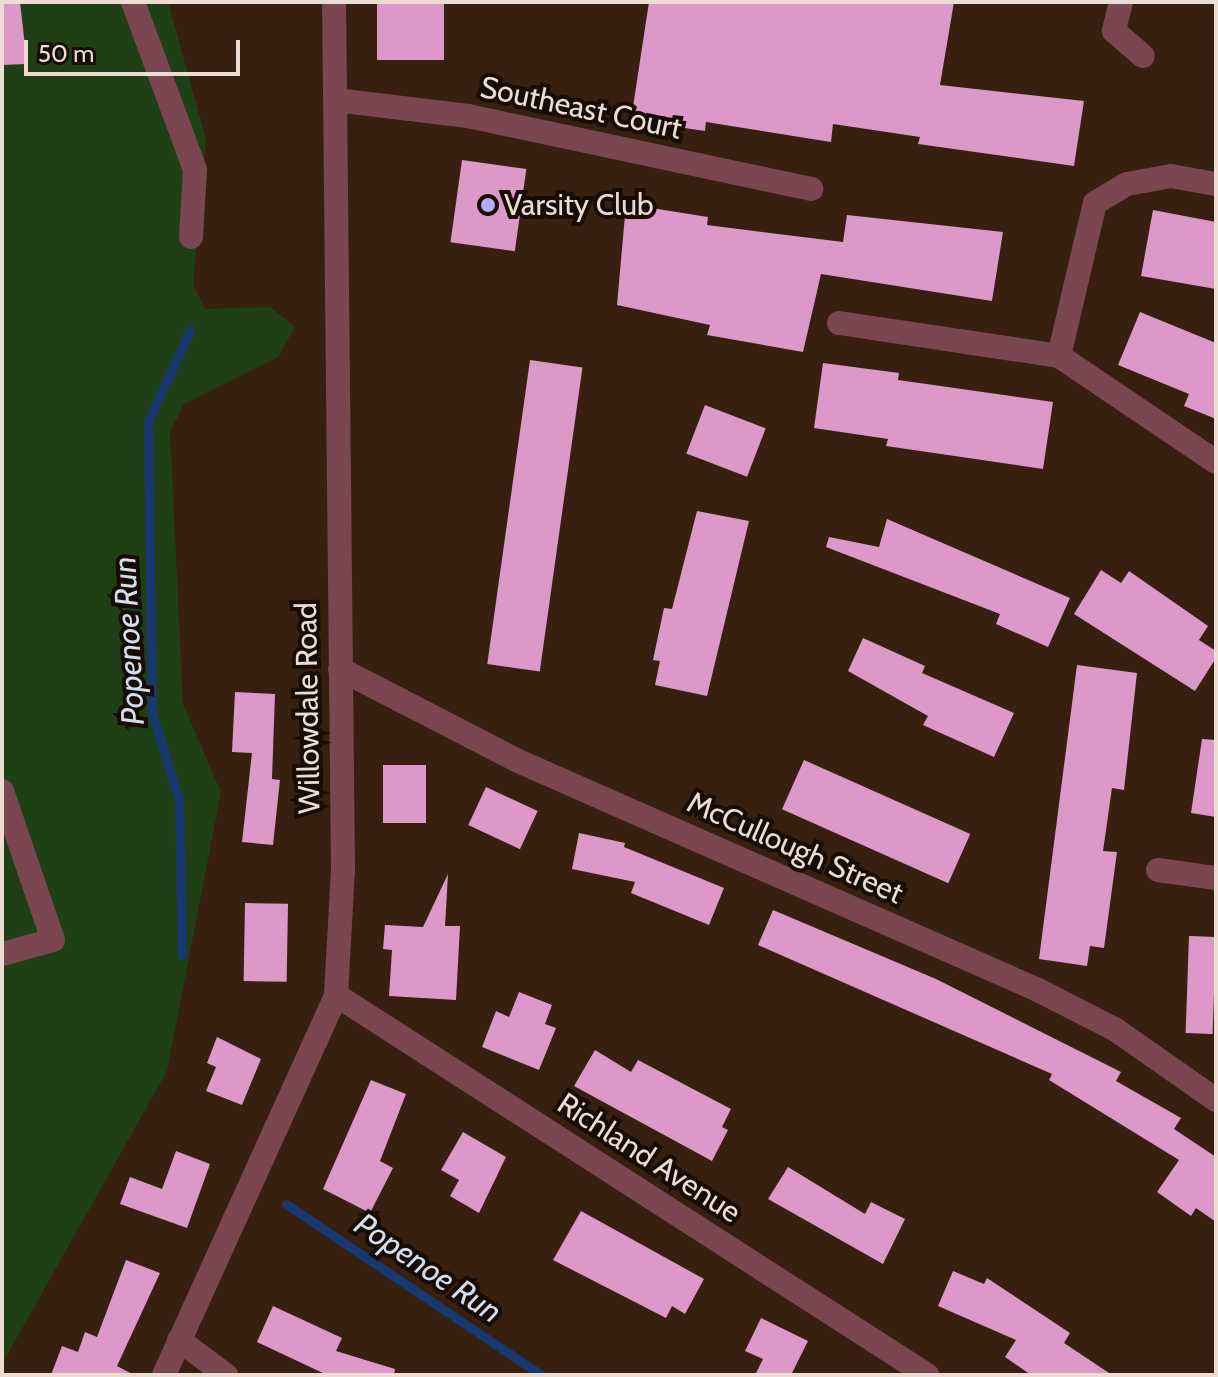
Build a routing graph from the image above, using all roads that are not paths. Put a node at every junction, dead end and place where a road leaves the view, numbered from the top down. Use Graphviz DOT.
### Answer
graph roads {
  1 [pos="133,2"];
  2 [pos="334,2"];
  3 [pos="1121,2"];
  4 [pos="1143,56"];
  5 [pos="336,100"];
  6 [pos="1216,184"];
  7 [pos="811,189"];
  8 [pos="191,237"];
  9 [pos="839,323"];
  10 [pos="1059,356"];
  11 [pos="1216,462"];
  12 [pos="340,669"];
  13 [pos="2,791"];
  14 [pos="1158,870"];
  15 [pos="1216,878"];
  16 [pos="2,954"];
  17 [pos="336,995"];
  18 [pos="1216,1100"];
  19 [pos="179,1340"];
  20 [pos="164,1375"];
  21 [pos="226,1375"];
  22 [pos="927,1375"];
  1 -- 8 [label="street"];
  2 -- 5 [label="street, Willowdale Road"];
  3 -- 4 [label="street"];
  5 -- 7 [label="street, Southeast Court"];
  5 -- 12 [label="street, Willowdale Road"];
  6 -- 10 [label="street"];
  9 -- 10 [label="street"];
  10 -- 11 [label="street"];
  12 -- 17 [label="street, Willowdale Road"];
  12 -- 18 [label="street, McCullough Street"];
  13 -- 16 [label="street"];
  14 -- 15 [label="street"];
  17 -- 19 [label="street, Willowdale Road"];
  17 -- 22 [label="street, Richland Avenue"];
  19 -- 20 [label="street, Willowdale Road"];
  19 -- 21 [label="street"];
}
